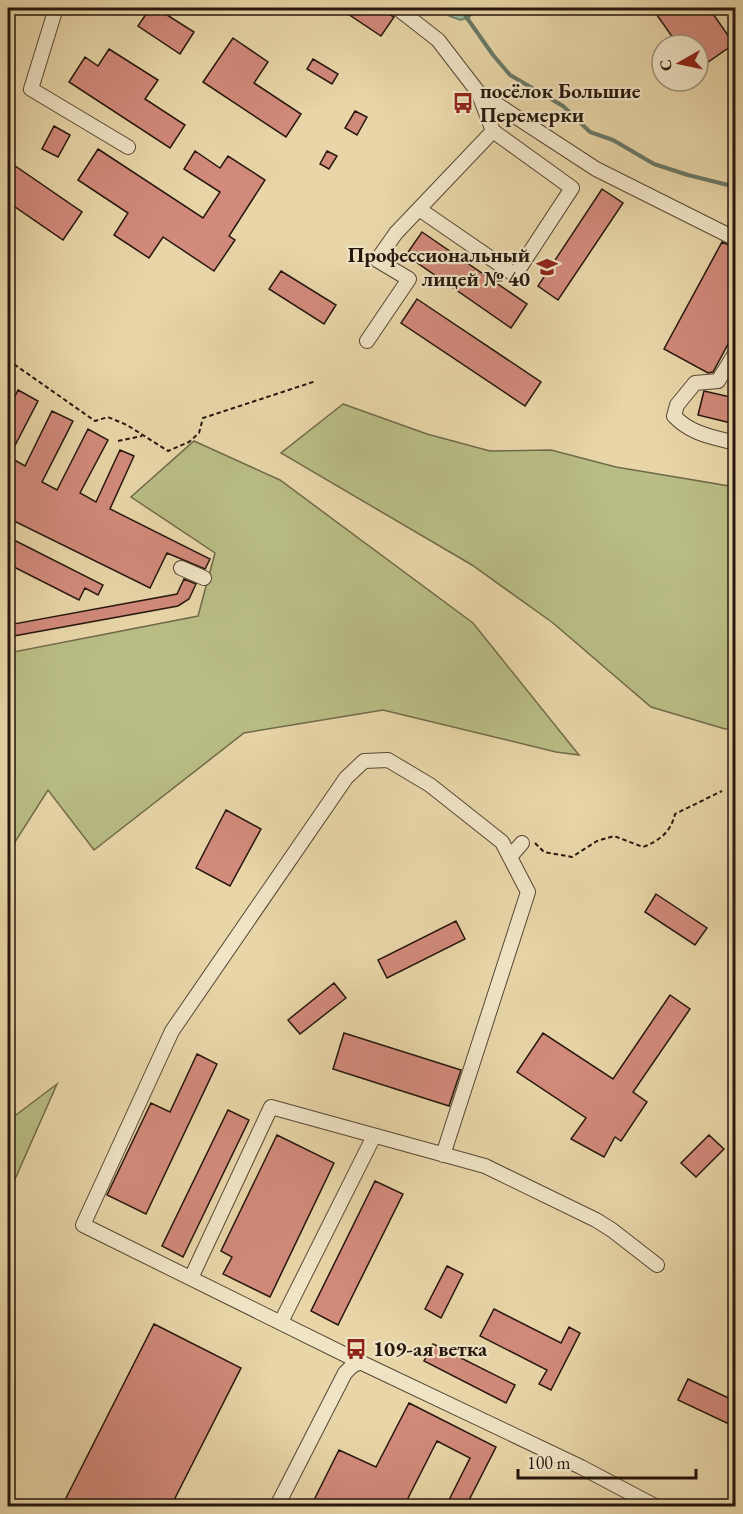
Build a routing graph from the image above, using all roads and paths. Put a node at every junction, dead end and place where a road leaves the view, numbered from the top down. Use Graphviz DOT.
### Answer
graph roads {
  1 [pos="56,8"];
  2 [pos="397,8"];
  3 [pos="478,92"];
  4 [pos="494,131"];
  5 [pos="128,147"];
  6 [pos="419,209"];
  7 [pos="735,239"];
  8 [pos="367,341"];
  9 [pos="735,351"];
  10 [pos="8,360"];
  11 [pos="316,381"];
  12 [pos="144,436"];
  13 [pos="118,441"];
  14 [pos="735,443"];
  15 [pos="181,568"];
  16 [pos="204,578"];
  17 [pos="722,791"];
  18 [pos="522,843"];
  19 [pos="510,857"];
  20 [pos="374,1136"];
  21 [pos="443,1155"];
  22 [pos="657,1265"];
  23 [pos="192,1278"];
  24 [pos="282,1322"];
  25 [pos="360,1362"];
  26 [pos="276,1506"];
  27 [pos="655,1506"];
  1 -- 5 [label="street"];
  2 -- 3 [label="street"];
  3 -- 4 [label="street"];
  3 -- 7 [label="street"];
  4 -- 6 [label="street"];
  4 -- 6 [label="street"];
  6 -- 8 [label="street"];
  9 -- 14 [label="street"];
  10 -- 12 [label="path"];
  11 -- 12 [label="path"];
  12 -- 13 [label="path"];
  15 -- 16 [label="street"];
  17 -- 18 [label="path"];
  18 -- 19 [label="street"];
  19 -- 21 [label="street"];
  19 -- 23 [label="street"];
  20 -- 21 [label="street"];
  20 -- 23 [label="street"];
  20 -- 24 [label="street"];
  21 -- 22 [label="street"];
  23 -- 24 [label="street"];
  24 -- 25 [label="street"];
  25 -- 26 [label="street"];
  25 -- 27 [label="street"];
}
